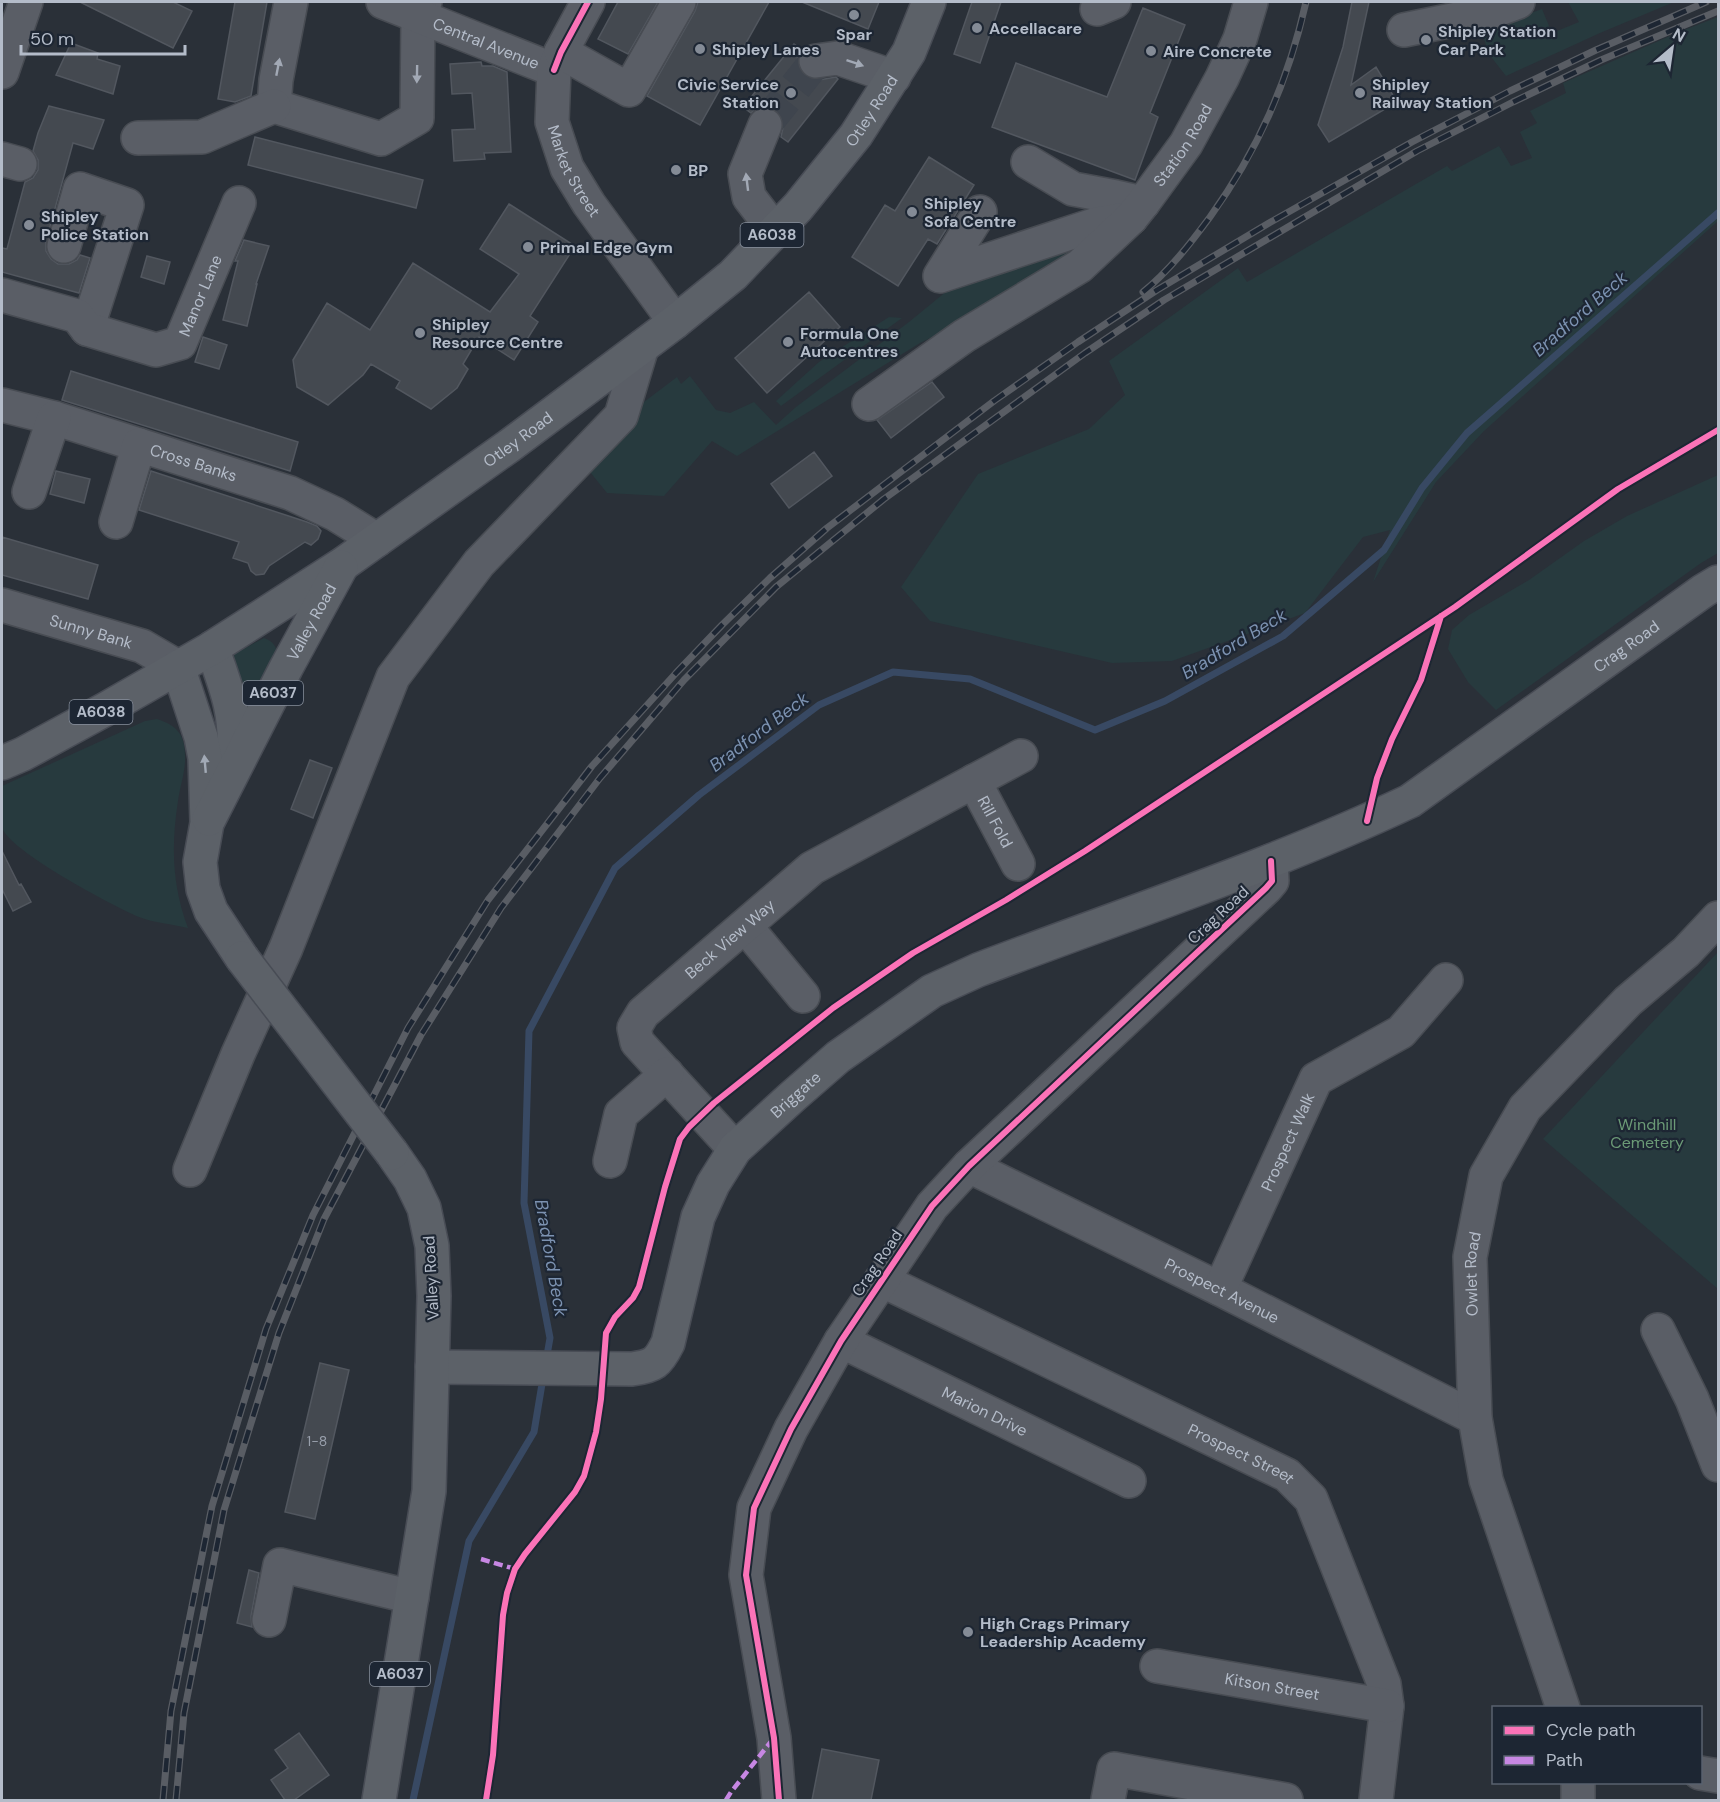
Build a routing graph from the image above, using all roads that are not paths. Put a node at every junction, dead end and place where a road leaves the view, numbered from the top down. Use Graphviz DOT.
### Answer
graph roads {
  1 [pos="26,2"];
  2 [pos="291,2"];
  3 [pos="383,2"];
  4 [pos="588,2"];
  5 [pos="680,2"];
  6 [pos="929,2"];
  7 [pos="1251,2"];
  8 [pos="1518,2"];
  9 [pos="422,9"];
  10 [pos="1404,30"];
  11 [pos="558,61"];
  12 [pos="816,61"];
  13 [pos="2,72"];
  14 [pos="894,77"];
  15 [pos="274,106"];
  16 [pos="765,124"];
  17 [pos="138,138"];
  18 [pos="1028,162"];
  19 [pos="240,202"];
  20 [pos="1137,211"];
  21 [pos="980,212"];
  22 [pos="775,231"];
  23 [pos="64,246"];
  24 [pos="2,295"];
  25 [pos="675,322"];
  26 [pos="87,329"];
  27 [pos="642,347"];
  28 [pos="2,405"];
  29 [pos="869,405"];
  30 [pos="54,418"];
  31 [pos="139,445"];
  32 [pos="29,492"];
  33 [pos="116,522"];
  34 [pos="377,540"];
  35 [pos="343,564"];
  36 [pos="1719,582"];
  37 [pos="2,605"];
  38 [pos="212,648"];
  39 [pos="178,667"];
  40 [pos="1021,756"];
  41 [pos="2,763"];
  42 [pos="231,776"];
  43 [pos="974,781"];
  44 [pos="207,823"];
  45 [pos="1271,861"];
  46 [pos="1018,864"];
  47 [pos="1719,918"];
  48 [pos="746,927"];
  49 [pos="1446,980"];
  50 [pos="803,996"];
  51 [pos="667,1074"];
  52 [pos="735,1149"];
  53 [pos="610,1161"];
  54 [pos="969,1166"];
  55 [pos="190,1170"];
  56 [pos="881,1280"];
  57 [pos="1220,1289"];
  58 [pos="1658,1330"];
  59 [pos="841,1341"];
  60 [pos="432,1367"];
  61 [pos="1475,1418"];
  62 [pos="1719,1465"];
  63 [pos="1129,1481"];
  64 [pos="412,1597"];
  65 [pos="269,1620"];
  66 [pos="1157,1666"];
  67 [pos="1387,1706"];
  68 [pos="1563,1706"];
  69 [pos="1702,1773"];
  70 [pos="1719,1776"];
  71 [pos="1578,1784"];
  72 [pos="1111,1785"];
  73 [pos="1248,1797"];
  74 [pos="379,1800"];
  75 [pos="779,1800"];
  76 [pos="1286,1800"];
  77 [pos="1376,1800"];
  78 [pos="1578,1800"];
  1 -- 13 [label="street"];
  15 -- 2 [label="street, one-way"];
  3 -- 9 [label="street, Central Avenue"];
  4 -- 11 [label="street, Market Street"];
  5 -- 11 [label="street, Central Avenue"];
  6 -- 14 [label="main road, Otley Road / A6038"];
  7 -- 20 [label="street, Station Road"];
  8 -- 10 [label="street"];
  9 -- 11 [label="street, Central Avenue"];
  9 -- 15 [label="street, Central Avenue, one-way"];
  11 -- 25 [label="street, Market Street"];
  12 -- 14 [label="street, one-way"];
  14 -- 22 [label="main road, Otley Road / A6038"];
  15 -- 17 [label="street"];
  22 -- 16 [label="street, one-way"];
  18 -- 20 [label="street"];
  19 -- 26 [label="street, Manor Lane"];
  20 -- 21 [label="street"];
  20 -- 29 [label="street, Station Road"];
  22 -- 25 [label="main road, Otley Road / A6038"];
  23 -- 26 [label="street"];
  24 -- 26 [label="street, Manor Lane"];
  25 -- 27 [label="main road, Otley Road / A6038"];
  27 -- 34 [label="main road, Otley Road / A6038"];
  27 -- 55 [label="street"];
  28 -- 30 [label="street, Cross Banks"];
  30 -- 31 [label="street, Cross Banks"];
  30 -- 32 [label="street"];
  31 -- 33 [label="street"];
  31 -- 34 [label="street, Cross Banks"];
  34 -- 35 [label="main road, Otley Road / A6038"];
  35 -- 38 [label="main road, Otley Road / A6038"];
  35 -- 42 [label="main road, Valley Road / A6037"];
  36 -- 45 [label="main road, Crag Road"];
  37 -- 39 [label="street, Sunny Bank"];
  38 -- 39 [label="main road, Otley Road / A6038"];
  38 -- 42 [label="main road, Valley Road / A6037"];
  39 -- 41 [label="main road, Otley Road / A6038"];
  44 -- 39 [label="main road, Valley Road / A6037, one-way"];
  40 -- 43 [label="street, Beck View Way"];
  42 -- 44 [label="main road, Valley Road / A6037"];
  43 -- 46 [label="street, Rill Fold"];
  43 -- 48 [label="street, Beck View Way"];
  44 -- 60 [label="main road, Valley Road / A6037, bridge"];
  45 -- 52 [label="main road, Briggate"];
  45 -- 54 [label="street, Crag Road"];
  47 -- 61 [label="street, Owlet Road"];
  48 -- 50 [label="street"];
  48 -- 51 [label="street, Beck View Way"];
  49 -- 57 [label="street, Prospect Walk"];
  51 -- 52 [label="street, Beck View Way"];
  51 -- 53 [label="street"];
  52 -- 60 [label="main road, Briggate"];
  54 -- 56 [label="street, Crag Road"];
  54 -- 57 [label="street, Prospect Avenue"];
  56 -- 59 [label="street, Crag Road"];
  56 -- 67 [label="street, Prospect Street"];
  57 -- 61 [label="street, Prospect Avenue"];
  58 -- 62 [label="street"];
  59 -- 63 [label="street, Marion Drive"];
  59 -- 75 [label="street, Crag Road"];
  60 -- 64 [label="main road, Valley Road / A6037"];
  61 -- 68 [label="street, Owlet Road"];
  64 -- 65 [label="street"];
  64 -- 74 [label="main road, Valley Road / A6037"];
  66 -- 67 [label="street, Kitson Street"];
  67 -- 77 [label="street, Prospect Street"];
  69 -- 70 [label="street"];
  71 -- 78 [label="street"];
  72 -- 73 [label="street"];
  73 -- 76 [label="street"];
}
